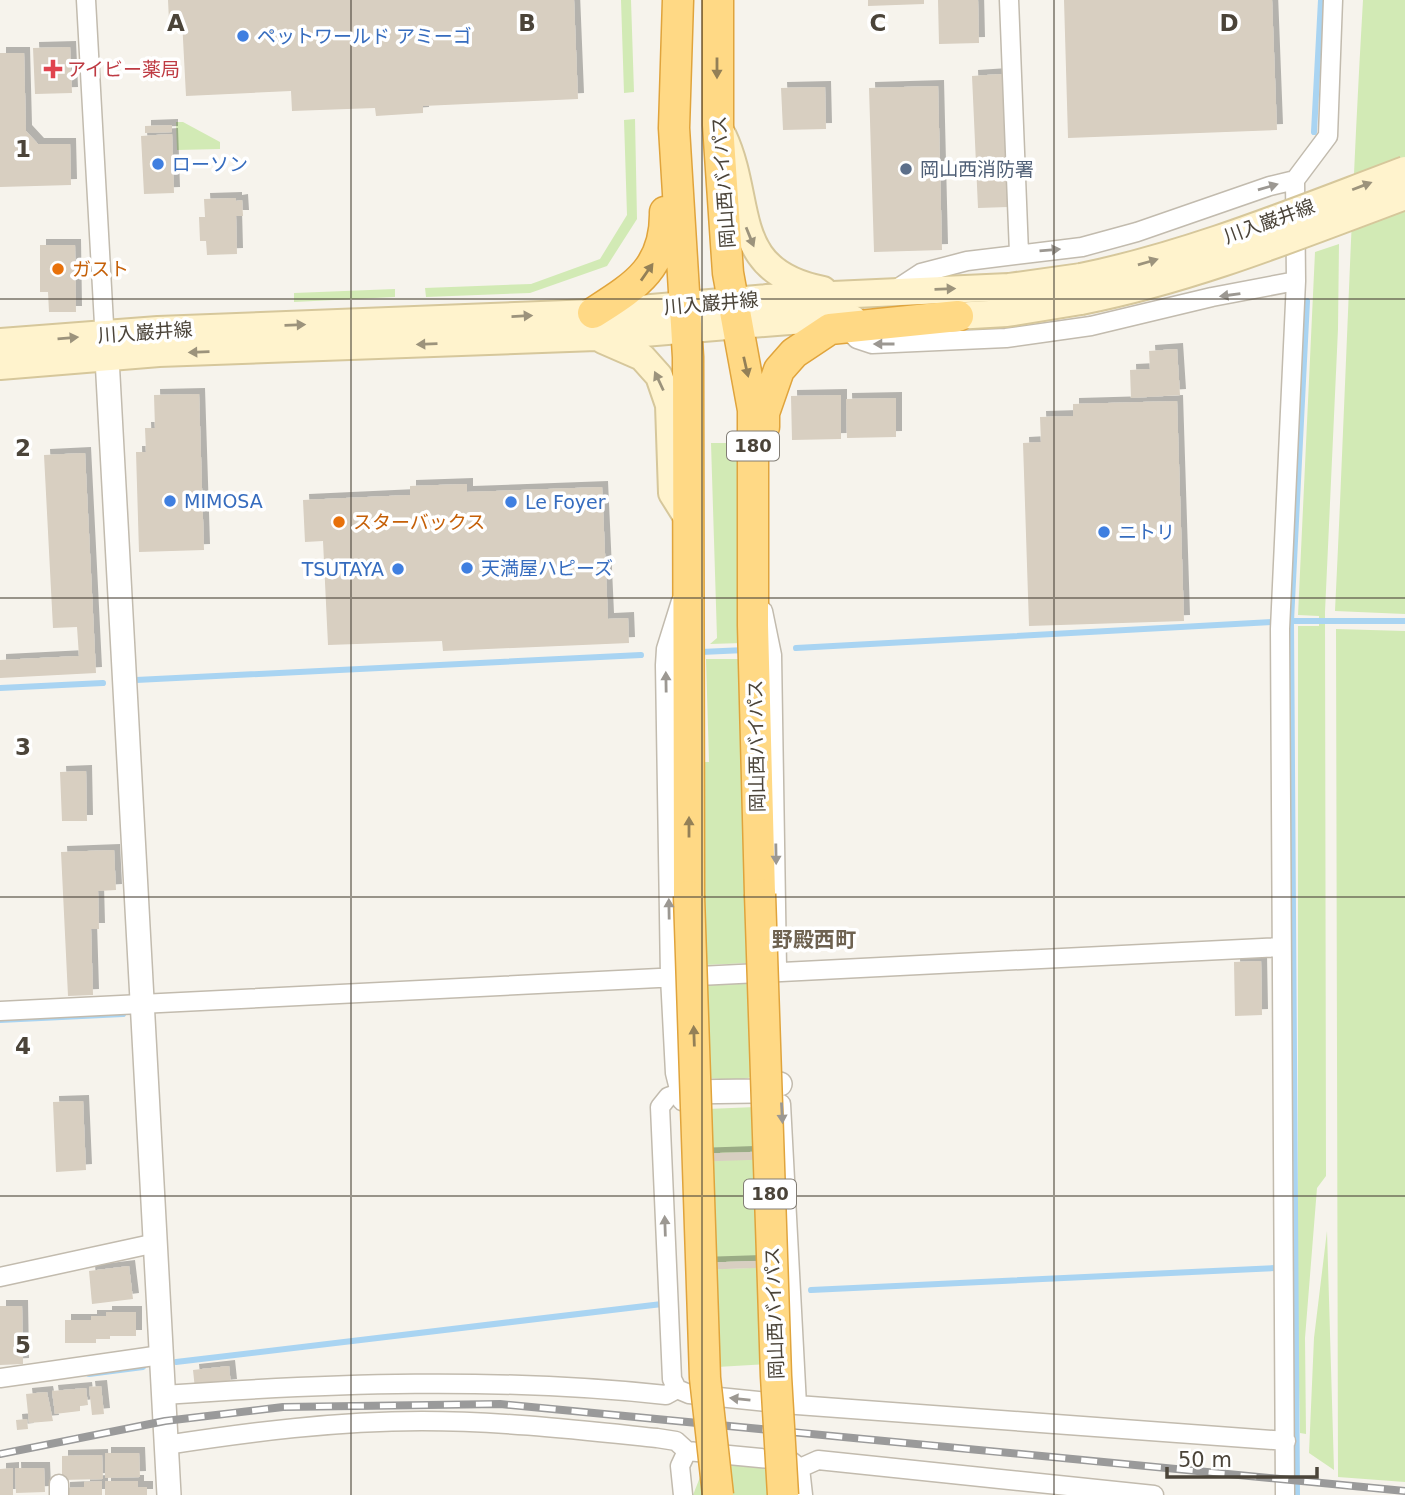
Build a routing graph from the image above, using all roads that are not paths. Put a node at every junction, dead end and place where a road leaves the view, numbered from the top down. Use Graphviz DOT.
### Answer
graph roads {
  1 [pos="86,0"];
  2 [pos="678,0"];
  3 [pos="1009,0"];
  4 [pos="1333,0"];
  5 [pos="724,4"];
  6 [pos="718,125"];
  7 [pos="674,128"];
  8 [pos="1405,170"];
  9 [pos="1295,180"];
  10 [pos="1405,196"];
  11 [pos="1019,253"];
  12 [pos="1296,281"];
  13 [pos="1081,289"];
  14 [pos="892,292"];
  15 [pos="849,294"];
  16 [pos="736,313"];
  17 [pos="958,316"];
  18 [pos="685,317"];
  19 [pos="594,325"];
  20 [pos="838,329"];
  21 [pos="0,342"];
  22 [pos="106,347"];
  23 [pos="0,366"];
  24 [pos="687,517"];
  25 [pos="754,518"];
  26 [pos="753,567"];
  27 [pos="688,578"];
  28 [pos="1280,947"];
  29 [pos="777,971"];
  30 [pos="670,978"];
  31 [pos="141,1005"];
  32 [pos="0,1011"];
  33 [pos="780,1084"];
  34 [pos="682,1092"];
  35 [pos="156,1243"];
  36 [pos="0,1277"];
  37 [pos="691,1331"];
  38 [pos="161,1355"];
  39 [pos="0,1378"];
  40 [pos="677,1389"];
  41 [pos="163,1395"];
  42 [pos="797,1405"];
  43 [pos="1286,1441"];
  44 [pos="166,1445"];
  45 [pos="687,1451"];
  46 [pos="800,1468"];
  47 [pos="169,1495"];
  48 [pos="683,1495"];
  49 [pos="718,1495"];
  50 [pos="783,1495"];
  51 [pos="803,1495"];
  52 [pos="1154,1495"];
  53 [pos="1285,1495"];
  1 -- 22 [label="street"];
  2 -- 7 [label="highway"];
  3 -- 11 [label="street"];
  4 -- 9 [label="street"];
  5 -- 6 [label="highway, 岡山西バイパス / 180, one-way"];
  6 -- 15 [label="main road, one-way"];
  6 -- 16 [label="highway, 岡山西バイパス / 180"];
  7 -- 18 [label="highway"];
  19 -- 7 [label="highway, one-way"];
  13 -- 8 [label="main road, 川入巌井線, one-way, bridge"];
  11 -- 9 [label="street, one-way"];
  9 -- 12 [label="street"];
  10 -- 13 [label="main road, 川入巌井線, bridge"];
  11 -- 14 [label="street"];
  12 -- 20 [label="street, one-way"];
  12 -- 28 [label="street"];
  14 -- 13 [label="main road, 川入巌井線, one-way"];
  13 -- 17 [label="main road, 川入巌井線"];
  14 -- 15 [label="main road, 川入巌井線"];
  15 -- 16 [label="main road, 川入巌井線"];
  16 -- 17 [label="main road, 川入巌井線"];
  16 -- 18 [label="main road, 川入巌井線"];
  16 -- 20 [label="main road"];
  16 -- 25 [label="highway, 岡山西バイパス / 180, one-way"];
  17 -- 20 [label="highway"];
  18 -- 19 [label="main road, 川入巌井線"];
  18 -- 24 [label="highway"];
  19 -- 22 [label="main road, 川入巌井線"];
  24 -- 19 [label="main road, one-way"];
  20 -- 25 [label="highway"];
  21 -- 22 [label="main road, 川入巌井線, one-way"];
  22 -- 23 [label="main road, 川入巌井線"];
  22 -- 31 [label="street"];
  24 -- 27 [label="highway"];
  25 -- 26 [label="highway, 岡山西バイパス / 180"];
  26 -- 29 [label="street, one-way"];
  26 -- 50 [label="highway, 岡山西バイパス / 180, bridge"];
  30 -- 27 [label="street, one-way"];
  49 -- 27 [label="highway, one-way, bridge"];
  28 -- 29 [label="street"];
  28 -- 43 [label="street"];
  29 -- 30 [label="street"];
  29 -- 33 [label="street"];
  30 -- 31 [label="street"];
  30 -- 34 [label="street"];
  31 -- 32 [label="street"];
  31 -- 35 [label="street"];
  33 -- 34 [label="street"];
  33 -- 42 [label="street, one-way"];
  34 -- 37 [label="street"];
  40 -- 34 [label="street, one-way"];
  35 -- 36 [label="street"];
  35 -- 38 [label="street"];
  38 -- 39 [label="street"];
  38 -- 41 [label="street"];
  40 -- 41 [label="street"];
  42 -- 40 [label="street, one-way"];
  41 -- 44 [label="street"];
  42 -- 43 [label="street"];
  43 -- 53 [label="street"];
  44 -- 45 [label="street"];
  44 -- 47 [label="street"];
  45 -- 46 [label="street"];
  45 -- 48 [label="street"];
  46 -- 51 [label="street"];
  46 -- 52 [label="street"];
}
